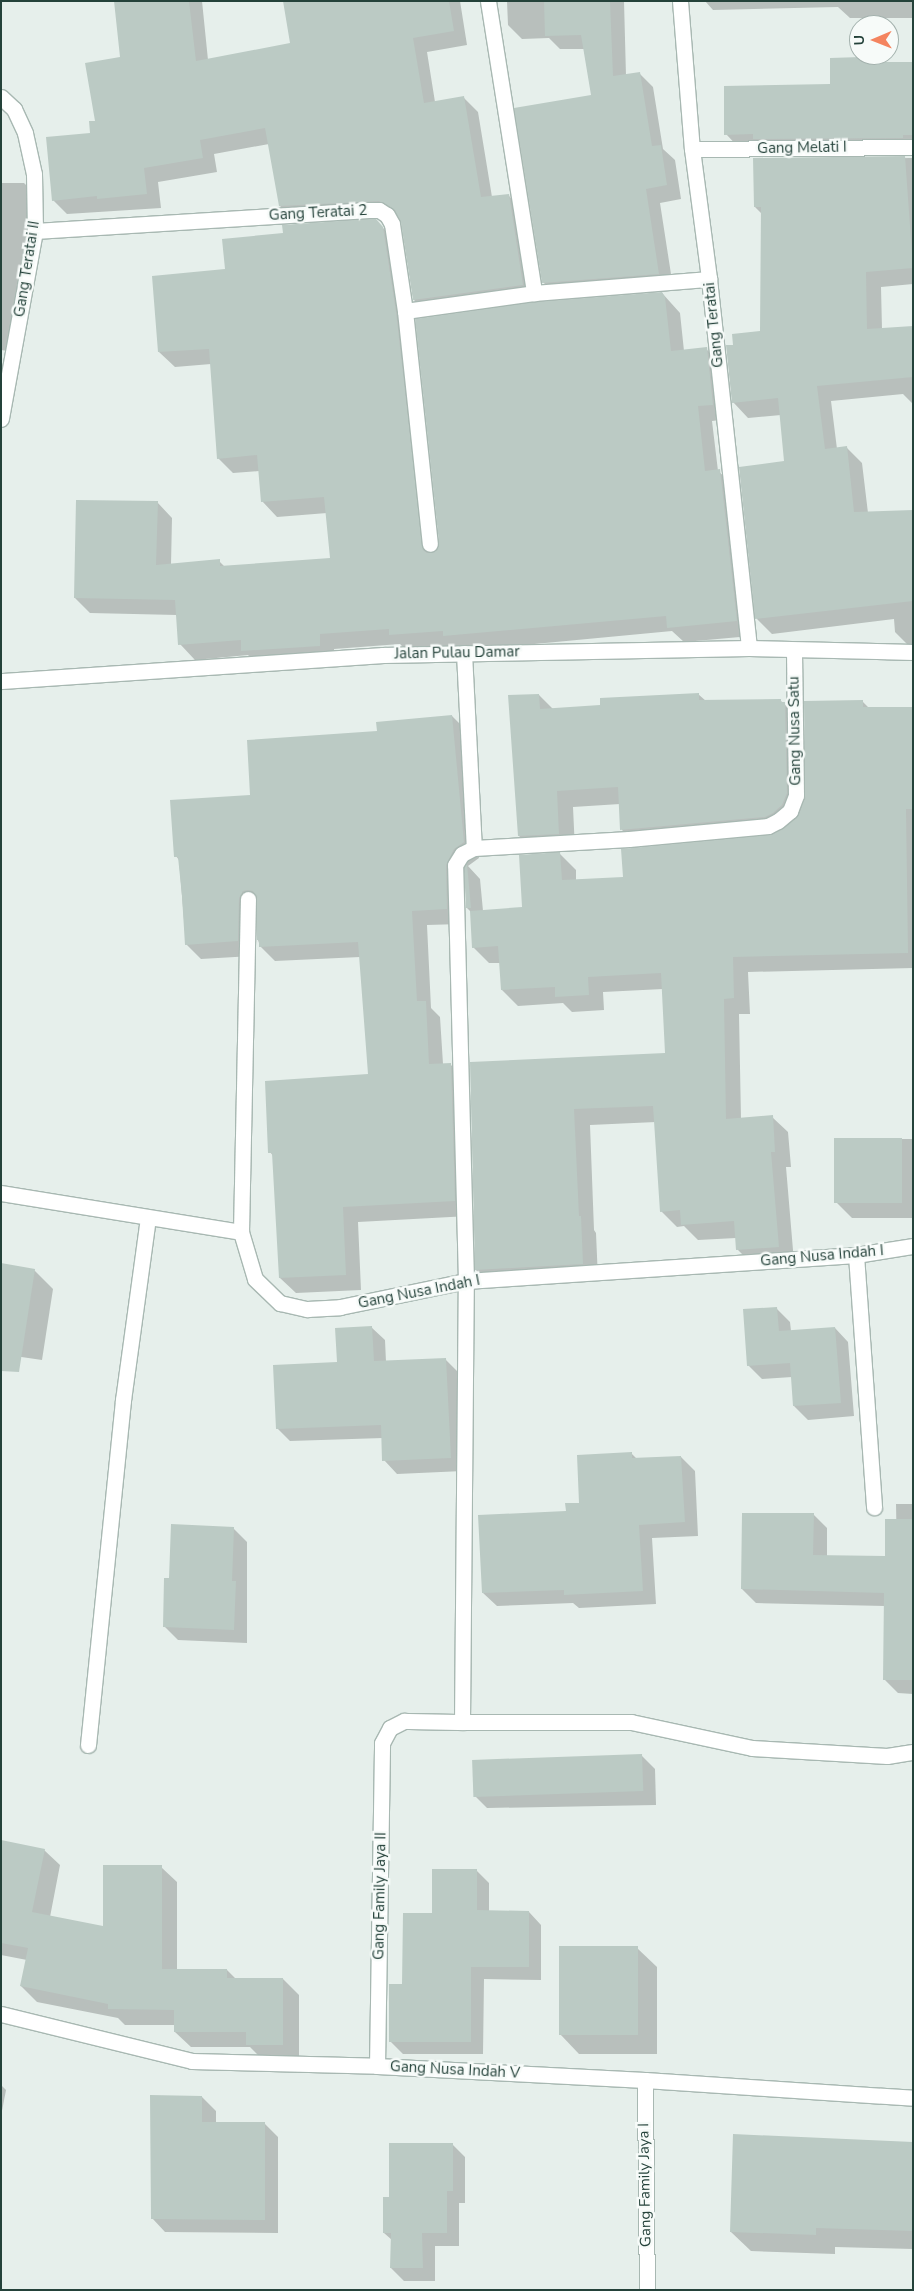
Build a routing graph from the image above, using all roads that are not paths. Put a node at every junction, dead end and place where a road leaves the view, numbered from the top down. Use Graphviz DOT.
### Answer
graph roads {
  1 [pos="488,1"];
  2 [pos="680,1"];
  3 [pos="1,97"];
  4 [pos="913,147"];
  5 [pos="692,149"];
  6 [pos="35,230"];
  7 [pos="709,279"];
  8 [pos="534,293"];
  9 [pos="405,311"];
  10 [pos="1,418"];
  11 [pos="430,544"];
  12 [pos="749,648"];
  13 [pos="794,650"];
  14 [pos="913,652"];
  15 [pos="464,653"];
  16 [pos="1,681"];
  17 [pos="474,848"];
  18 [pos="248,899"];
  19 [pos="1,1193"];
  20 [pos="148,1218"];
  21 [pos="241,1232"];
  22 [pos="913,1246"];
  23 [pos="856,1255"];
  24 [pos="466,1281"];
  25 [pos="874,1507"];
  26 [pos="462,1722"];
  27 [pos="88,1745"];
  28 [pos="913,1752"];
  29 [pos="1,2014"];
  30 [pos="377,2066"];
  31 [pos="645,2080"];
  32 [pos="913,2098"];
  33 [pos="647,2290"];
  1 -- 8 [label="street"];
  2 -- 5 [label="street, Gang Teratai"];
  3 -- 6 [label="street, Gang Teratai II"];
  4 -- 5 [label="street, Gang Melati I"];
  5 -- 7 [label="street, Gang Teratai"];
  6 -- 9 [label="street, Gang Teratai 2"];
  6 -- 10 [label="street, Gang Teratai II"];
  7 -- 8 [label="street"];
  7 -- 12 [label="street, Gang Teratai"];
  8 -- 9 [label="street"];
  9 -- 11 [label="street, Gang Teratai 2"];
  12 -- 13 [label="street, Jalan Pulau Damar"];
  12 -- 15 [label="street, Jalan Pulau Damar"];
  13 -- 14 [label="street, Jalan Pulau Damar"];
  13 -- 17 [label="street, Gang Nusa Satu"];
  15 -- 16 [label="street, Jalan Pulau Damar"];
  15 -- 17 [label="street"];
  17 -- 24 [label="street"];
  18 -- 21 [label="street, Gang Nusa Indah I"];
  19 -- 20 [label="street"];
  20 -- 21 [label="street"];
  20 -- 27 [label="street"];
  21 -- 24 [label="street, Gang Nusa Indah I"];
  22 -- 23 [label="street, Gang Nusa Indah I"];
  23 -- 24 [label="street, Gang Nusa Indah I"];
  23 -- 25 [label="street"];
  24 -- 26 [label="street"];
  26 -- 28 [label="street"];
  26 -- 30 [label="street, Gang Family Jaya II"];
  29 -- 30 [label="street, Gang Nusa Indah V"];
  30 -- 31 [label="street, Gang Nusa Indah V"];
  31 -- 32 [label="street, Gang Nusa Indah V"];
  31 -- 33 [label="street, Gang Family Jaya I"];
}
